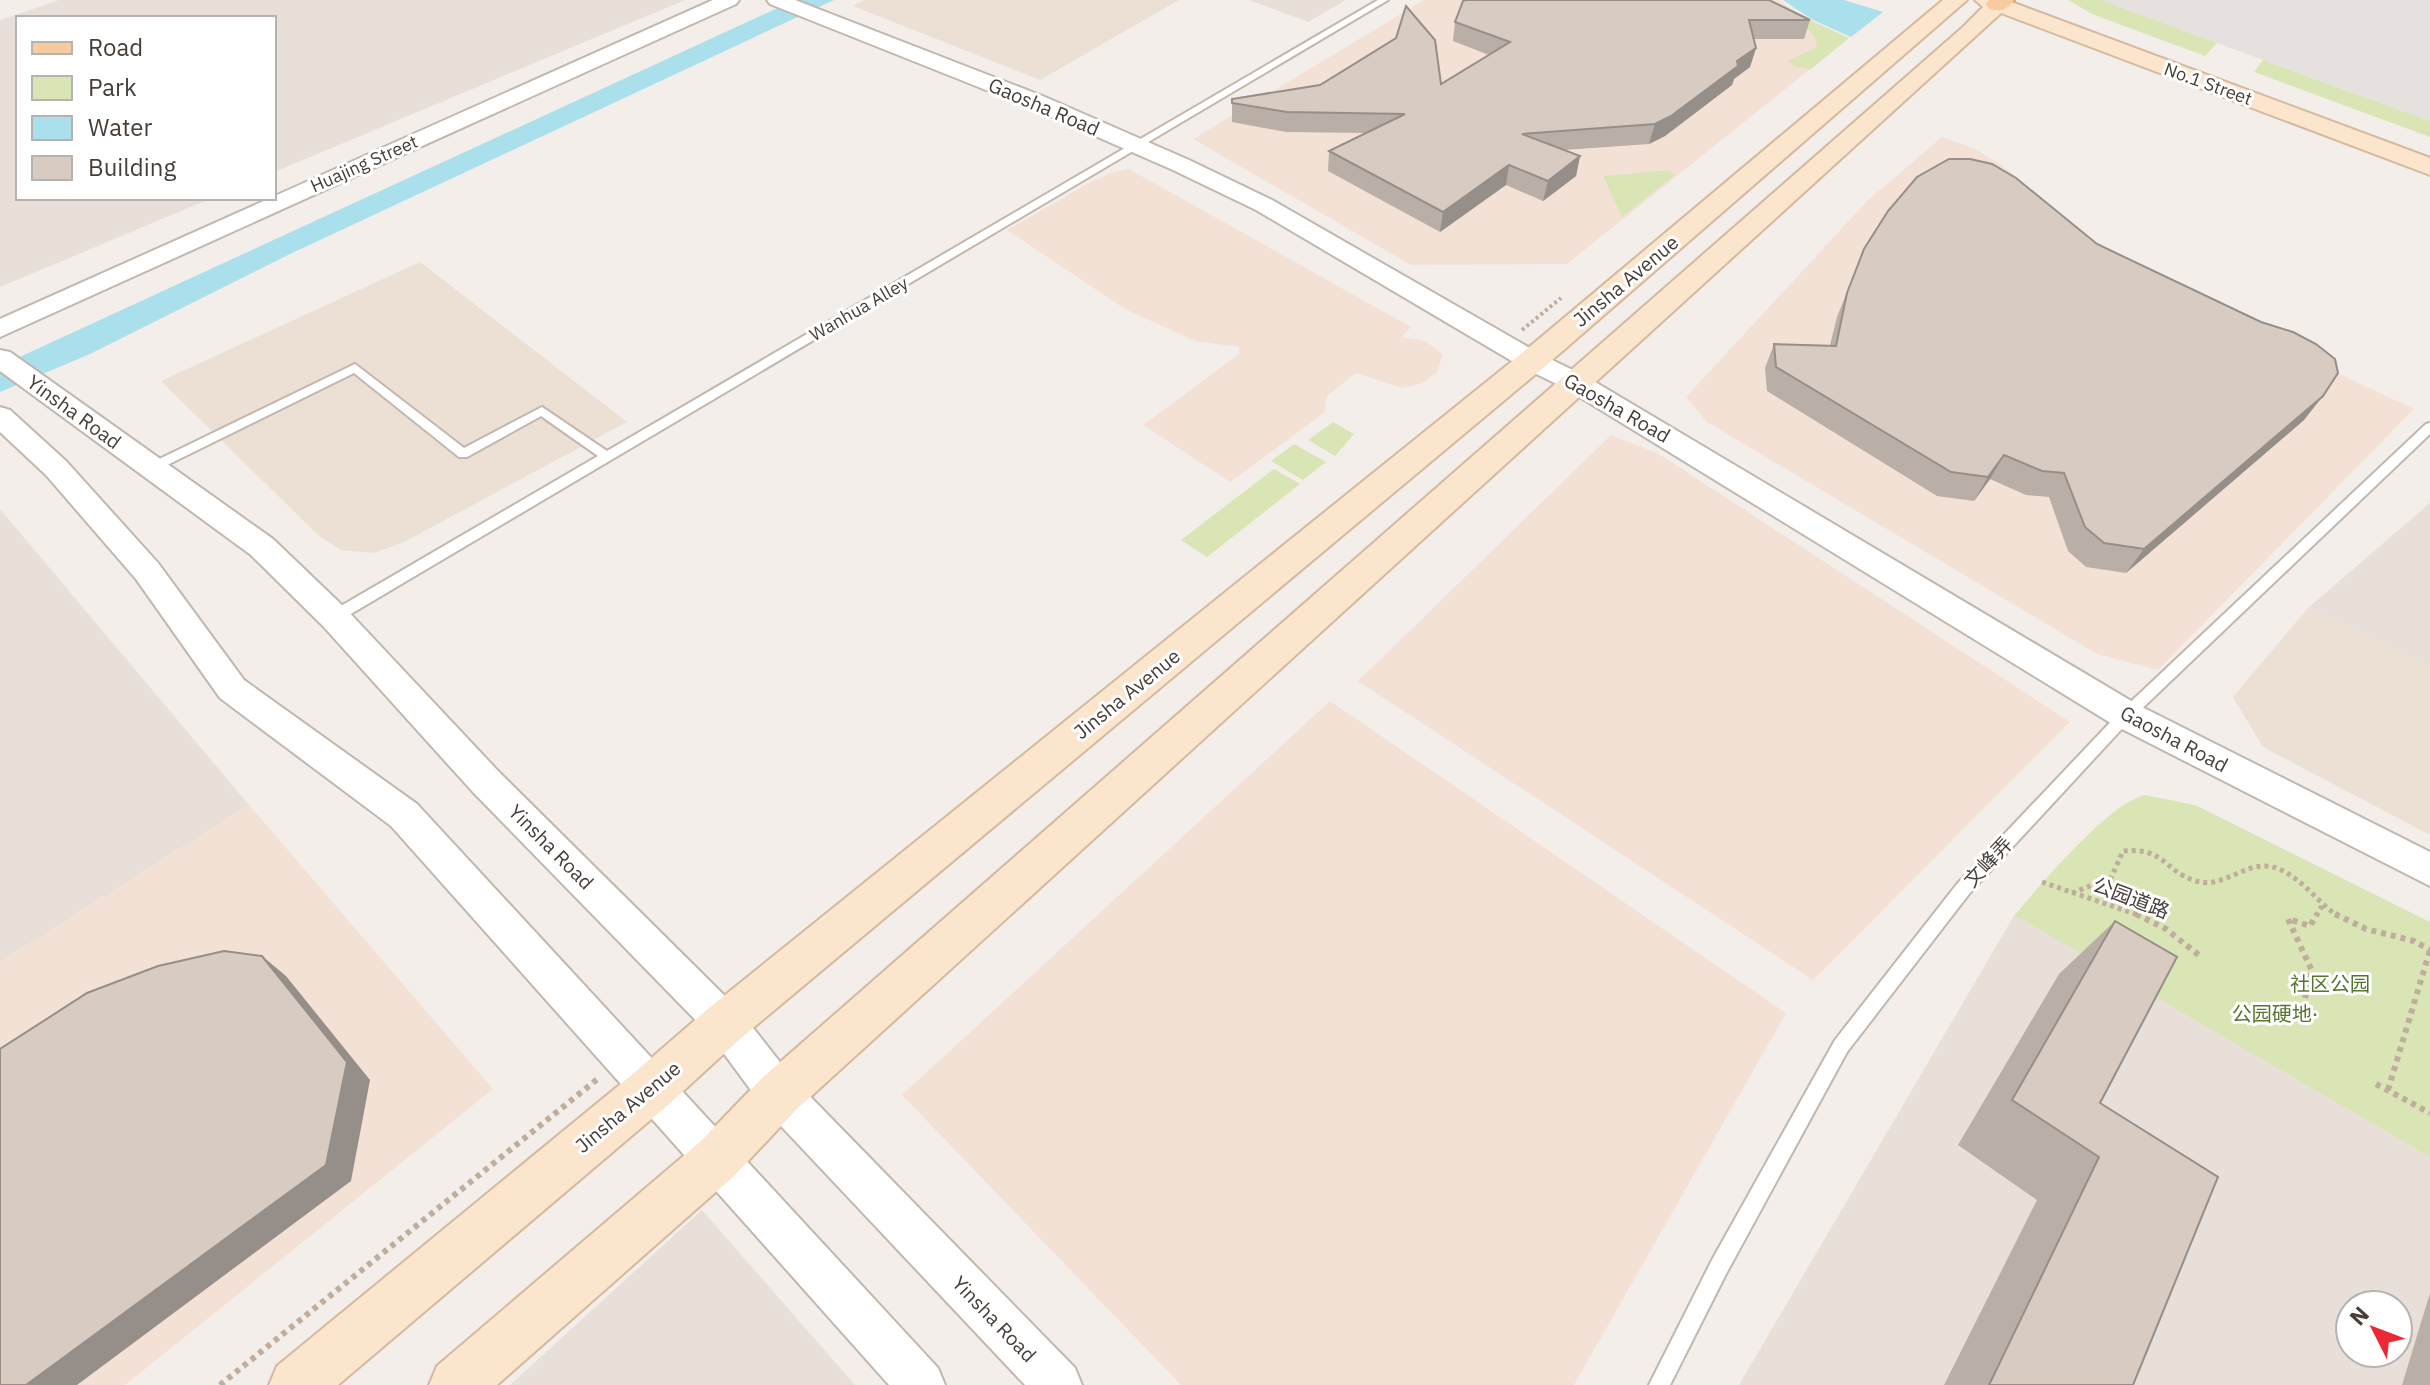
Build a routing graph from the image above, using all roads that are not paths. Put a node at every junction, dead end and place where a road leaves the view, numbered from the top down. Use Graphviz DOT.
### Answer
graph roads {
  1 [pos="729,0"];
  2 [pos="777,0"];
  3 [pos="1384,0"];
  4 [pos="1956,0"];
  5 [pos="1995,1"];
  6 [pos="1138,146"];
  7 [pos="2430,167"];
  8 [pos="0,329"];
  9 [pos="0,358"];
  10 [pos="1532,361"];
  11 [pos="1575,382"];
  12 [pos="0,416"];
  13 [pos="2430,427"];
  14 [pos="608,457"];
  15 [pos="151,468"];
  16 [pos="334,617"];
  17 [pos="2126,715"];
  18 [pos="2430,870"];
  19 [pos="725,1023"];
  20 [pos="651,1089"];
  21 [pos="779,1094"];
  22 [pos="718,1158"];
  23 [pos="296,1385"];
  24 [pos="456,1385"];
  25 [pos="921,1385"];
  26 [pos="1058,1385"];
  27 [pos="1659,1385"];
  1 -- 8 [label="street, Huajing Street"];
  2 -- 6 [label="street, Gaosha Road"];
  3 -- 6 [label="lane, Wanhua Alley"];
  4 -- 10 [label="main road, Jinsha Avenue"];
  5 -- 7 [label="main road, No.1 Street"];
  5 -- 11 [label="main road, Jinsha Avenue"];
  6 -- 10 [label="street, Gaosha Road"];
  6 -- 14 [label="lane, Wanhua Alley"];
  9 -- 15 [label="street, Yinsha Road"];
  10 -- 11 [label="street, Gaosha Road"];
  10 -- 19 [label="main road, Jinsha Avenue"];
  11 -- 17 [label="street, Gaosha Road"];
  11 -- 21 [label="main road, Jinsha Avenue"];
  12 -- 20 [label="street"];
  13 -- 17 [label="lane, 文峰弄"];
  14 -- 15 [label="lane"];
  14 -- 16 [label="lane, Wanhua Alley"];
  15 -- 16 [label="street, Yinsha Road"];
  16 -- 19 [label="street, Yinsha Road"];
  17 -- 18 [label="street, Gaosha Road"];
  17 -- 27 [label="lane, 文峰弄"];
  19 -- 20 [label="main road, Jinsha Avenue"];
  19 -- 21 [label="street, Yinsha Road"];
  20 -- 22 [label="street"];
  20 -- 23 [label="main road, Jinsha Avenue"];
  21 -- 22 [label="main road, Jinsha Avenue"];
  21 -- 26 [label="street, Yinsha Road"];
  22 -- 24 [label="main road, Jinsha Avenue"];
  22 -- 25 [label="street"];
}
